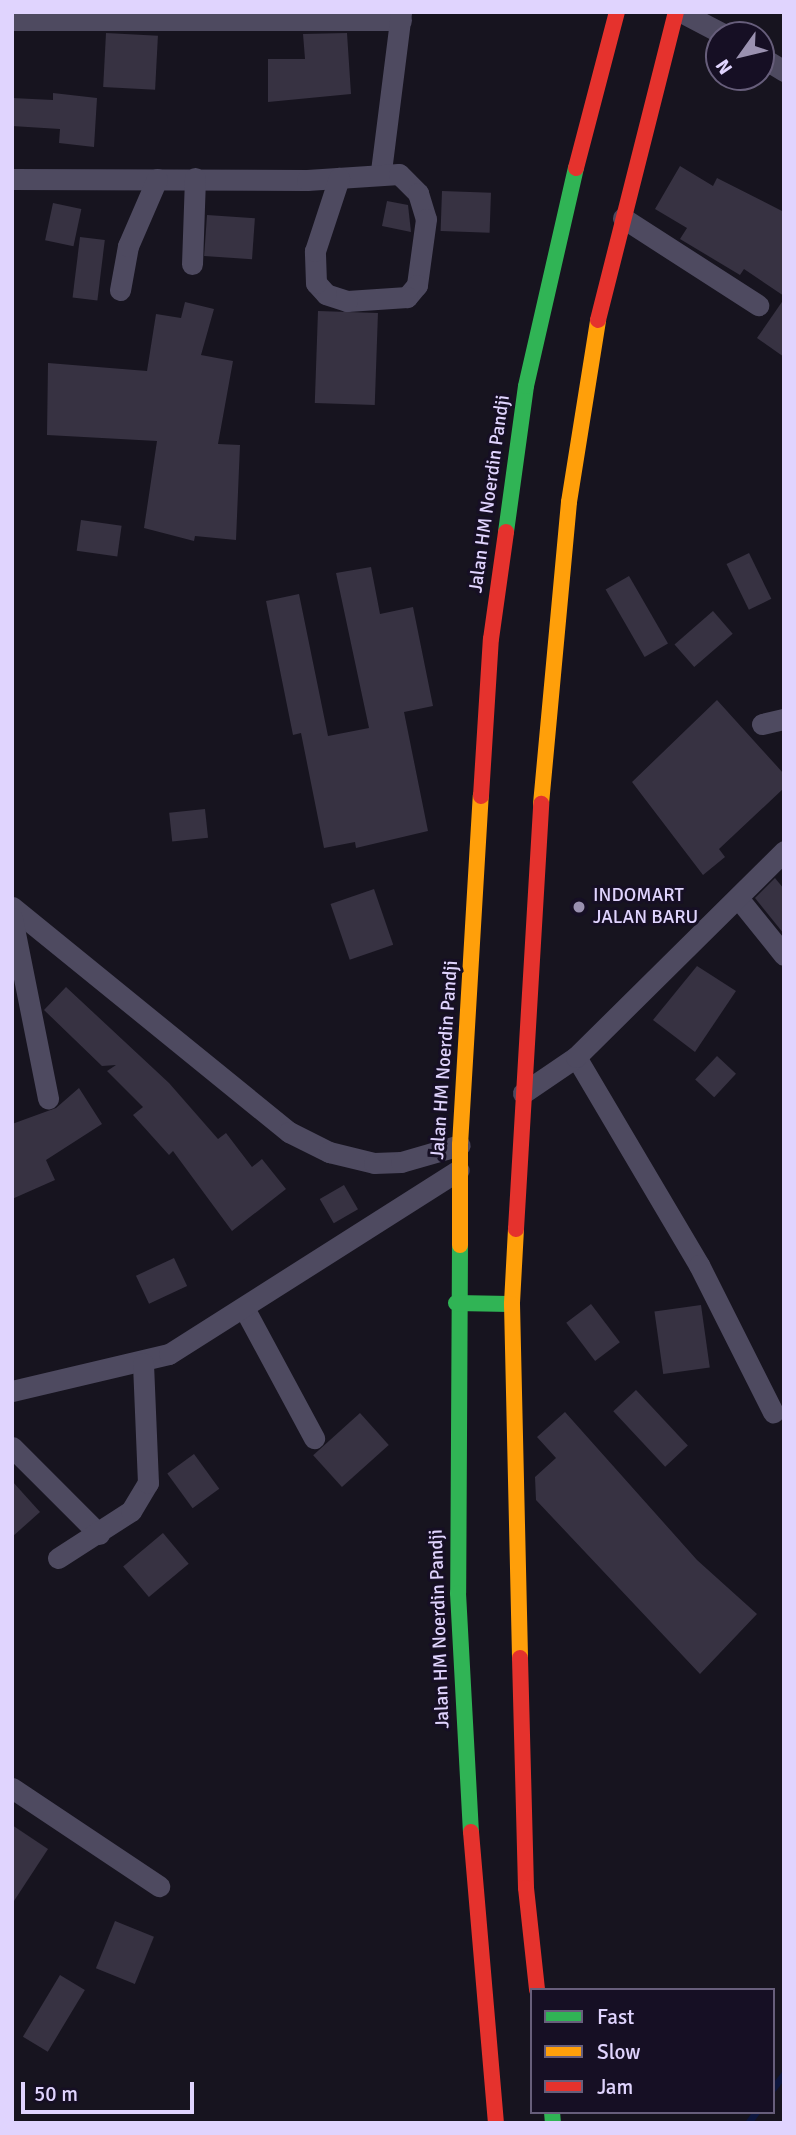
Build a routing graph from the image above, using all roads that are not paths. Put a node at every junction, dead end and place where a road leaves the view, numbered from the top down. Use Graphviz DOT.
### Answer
graph roads {
  1 [pos="617,12"];
  2 [pos="678,12"];
  3 [pos="401,16"];
  4 [pos="12,20"];
  5 [pos="705,25"];
  6 [pos="381,171"];
  7 [pos="12,178"];
  8 [pos="157,178"];
  9 [pos="195,178"];
  10 [pos="339,178"];
  11 [pos="623,218"];
  12 [pos="192,264"];
  13 [pos="120,290"];
  14 [pos="758,305"];
  15 [pos="784,719"];
  16 [pos="762,724"];
  17 [pos="784,851"];
  18 [pos="738,898"];
  19 [pos="12,907"];
  20 [pos="12,918"];
  21 [pos="784,955"];
  22 [pos="22,1014"];
  23 [pos="576,1057"];
  24 [pos="523,1093"];
  25 [pos="48,1098"];
  26 [pos="460,1145"];
  27 [pos="459,1170"];
  28 [pos="456,1303"];
  29 [pos="512,1304"];
  30 [pos="244,1308"];
  31 [pos="143,1363"];
  32 [pos="12,1391"];
  33 [pos="773,1412"];
  34 [pos="314,1438"];
  35 [pos="12,1447"];
  36 [pos="99,1534"];
  37 [pos="58,1558"];
  38 [pos="12,1788"];
  39 [pos="159,1886"];
  40 [pos="537,1988"];
  41 [pos="496,2123"];
  1 -- 26 [label="main road, Jalan HM Noerdin Pandji"];
  2 -- 5 [label="street"];
  2 -- 11 [label="main road"];
  3 -- 4 [label="street"];
  3 -- 6 [label="street"];
  6 -- 10 [label="street"];
  6 -- 10 [label="street"];
  7 -- 8 [label="street"];
  8 -- 9 [label="street"];
  8 -- 13 [label="street"];
  9 -- 10 [label="street"];
  9 -- 12 [label="street"];
  11 -- 14 [label="street"];
  11 -- 24 [label="main road"];
  15 -- 16 [label="street"];
  17 -- 18 [label="street"];
  18 -- 21 [label="street"];
  18 -- 23 [label="street"];
  19 -- 26 [label="street"];
  20 -- 22 [label="street"];
  22 -- 25 [label="street"];
  23 -- 24 [label="street"];
  23 -- 33 [label="street"];
  24 -- 29 [label="main road"];
  26 -- 27 [label="main road, Jalan HM Noerdin Pandji"];
  27 -- 28 [label="main road, Jalan HM Noerdin Pandji"];
  27 -- 30 [label="street"];
  28 -- 29 [label="main road"];
  28 -- 41 [label="main road, Jalan HM Noerdin Pandji"];
  29 -- 40 [label="main road"];
  30 -- 31 [label="street"];
  30 -- 34 [label="street"];
  31 -- 32 [label="street"];
  31 -- 36 [label="street"];
  35 -- 36 [label="street"];
  36 -- 37 [label="street"];
  38 -- 39 [label="street"];
}
